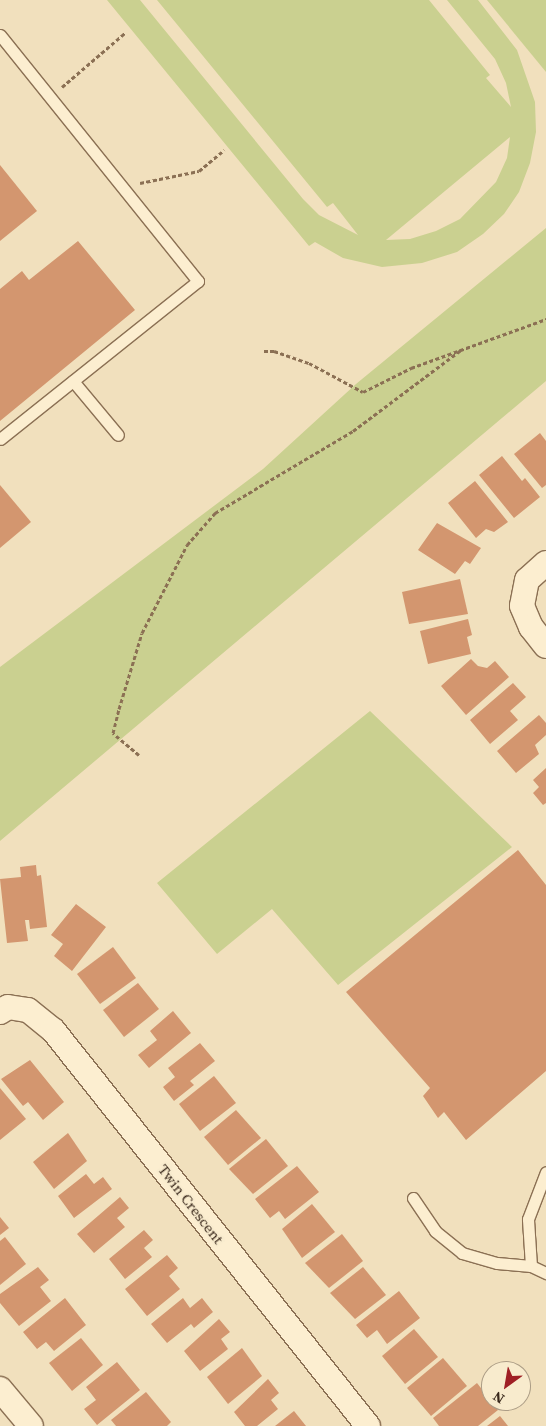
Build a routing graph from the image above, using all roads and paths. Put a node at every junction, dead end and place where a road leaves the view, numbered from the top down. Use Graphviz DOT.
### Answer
graph roads {
  1 [pos="125,33"];
  2 [pos="0,35"];
  3 [pos="50,97"];
  4 [pos="224,150"];
  5 [pos="123,187"];
  6 [pos="546,319"];
  7 [pos="461,350"];
  8 [pos="264,351"];
  9 [pos="73,381"];
  10 [pos="118,435"];
  11 [pos="0,439"];
  12 [pos="546,563"];
  13 [pos="546,646"];
  14 [pos="139,755"];
  15 [pos="0,1012"];
  16 [pos="546,1172"];
  17 [pos="413,1198"];
  18 [pos="531,1266"];
  19 [pos="546,1273"];
  20 [pos="0,1389"];
  21 [pos="31,1426"];
  22 [pos="368,1426"];
  1 -- 3 [label="path"];
  2 -- 3 [label="lane"];
  3 -- 5 [label="lane"];
  4 -- 5 [label="path"];
  5 -- 9 [label="lane"];
  6 -- 7 [label="path"];
  7 -- 8 [label="path"];
  7 -- 14 [label="path"];
  9 -- 10 [label="lane"];
  9 -- 11 [label="lane"];
  12 -- 13 [label="street"];
  15 -- 22 [label="street, Twin Crescent"];
  16 -- 18 [label="lane"];
  17 -- 18 [label="lane"];
  18 -- 19 [label="lane"];
  20 -- 21 [label="street"];
}
